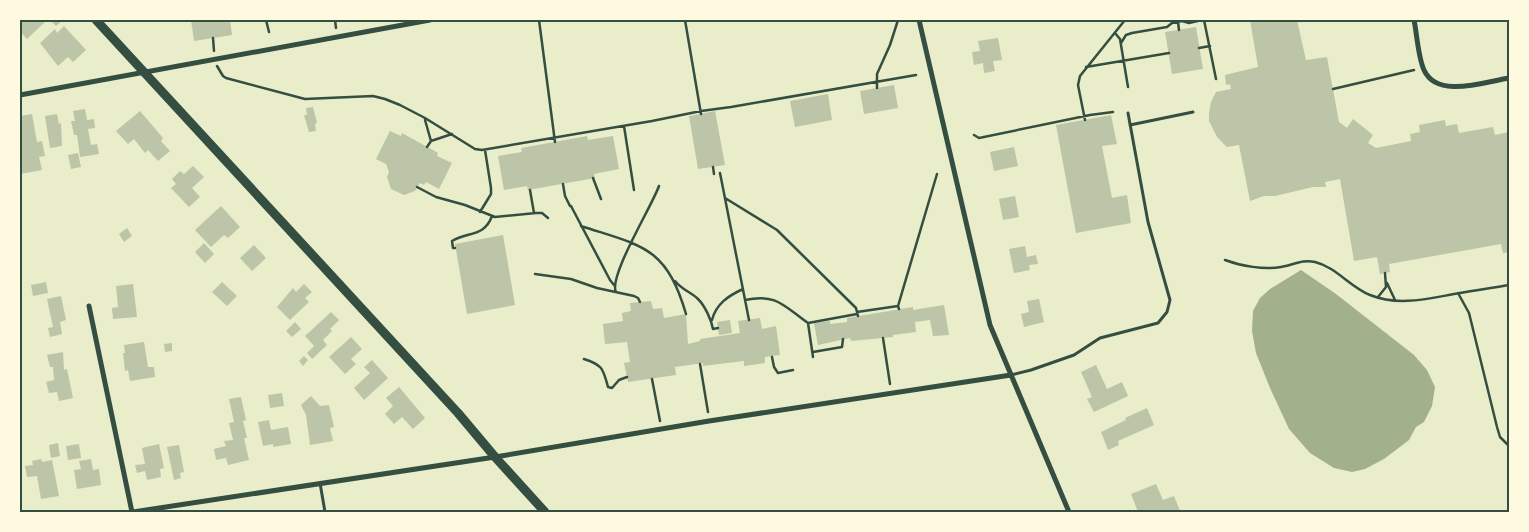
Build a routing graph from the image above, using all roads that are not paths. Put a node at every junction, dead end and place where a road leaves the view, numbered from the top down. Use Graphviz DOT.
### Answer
graph roads {
  1 [pos="96,20"];
  2 [pos="430,20"];
  3 [pos="920,20"];
  4 [pos="1414,20"];
  5 [pos="144,73"];
  6 [pos="1509,78"];
  7 [pos="20,95"];
  8 [pos="1193,112"];
  9 [pos="1128,113"];
  10 [pos="1130,125"];
  11 [pos="89,306"];
  12 [pos="1011,375"];
  13 [pos="495,457"];
  14 [pos="320,483"];
  15 [pos="133,512"];
  16 [pos="140,512"];
  17 [pos="325,512"];
  18 [pos="545,512"];
  19 [pos="1069,512"];
  1 -- 5 [label="street"];
  2 -- 5 [label="street"];
  3 -- 12 [label="street"];
  4 -- 6 [label="street"];
  5 -- 7 [label="street"];
  5 -- 13 [label="street"];
  8 -- 10 [label="lane"];
  9 -- 10 [label="lane"];
  10 -- 12 [label="lane"];
  11 -- 15 [label="street"];
  12 -- 13 [label="street"];
  12 -- 19 [label="street"];
  13 -- 14 [label="street"];
  13 -- 18 [label="street"];
  14 -- 16 [label="street"];
  14 -- 17 [label="lane"];
  15 -- 16 [label="street"];
}
